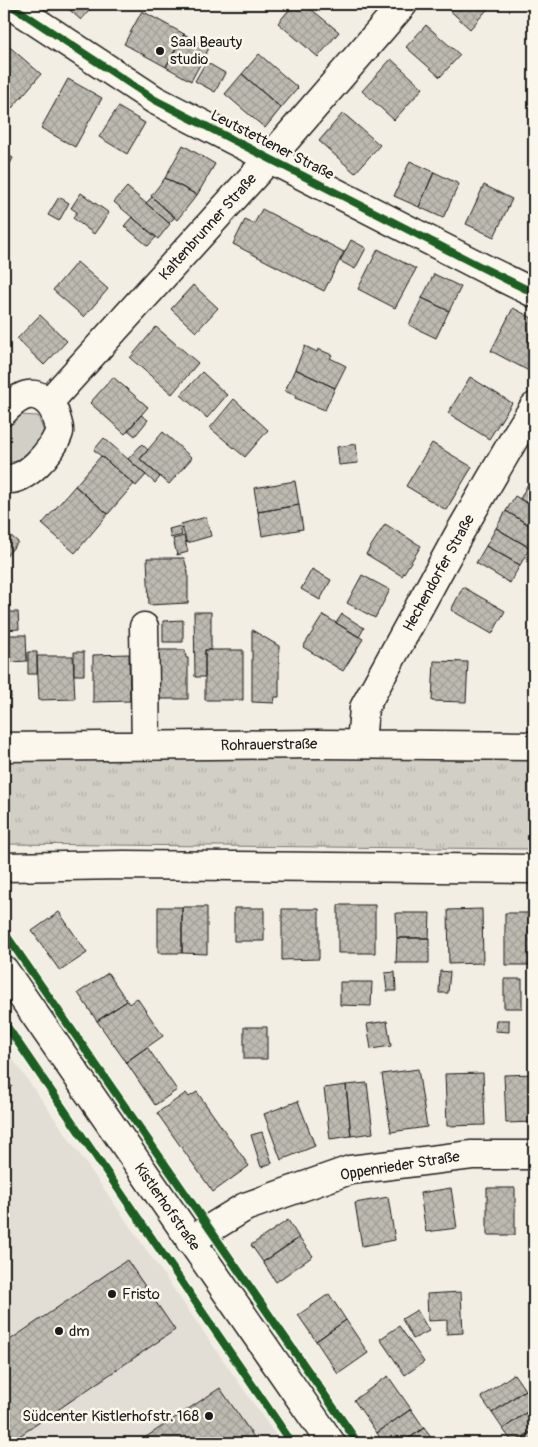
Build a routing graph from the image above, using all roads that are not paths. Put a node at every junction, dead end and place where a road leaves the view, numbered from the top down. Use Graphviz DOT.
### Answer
graph roads {
  1 [pos="9,4"];
  2 [pos="403,4"];
  3 [pos="269,159"];
  4 [pos="534,293"];
  5 [pos="49,402"];
  6 [pos="534,407"];
  7 [pos="4,411"];
  8 [pos="4,478"];
  9 [pos="144,627"];
  10 [pos="361,744"];
  11 [pos="146,746"];
  12 [pos="534,746"];
  13 [pos="4,748"];
  14 [pos="4,867"];
  15 [pos="534,869"];
  16 [pos="4,970"];
  17 [pos="534,1155"];
  18 [pos="190,1241"];
  19 [pos="331,1443"];
  1 -- 3 [label="street, Leutstettener Straße"];
  2 -- 3 [label="street, Kaltenbrunner Straße"];
  3 -- 4 [label="street, Leutstettener Straße"];
  3 -- 5 [label="street, Kaltenbrunner Straße"];
  5 -- 7 [label="street"];
  5 -- 8 [label="street"];
  6 -- 10 [label="street, Hechendorfer Straße"];
  9 -- 11 [label="street"];
  10 -- 11 [label="street, Rohrauerstraße"];
  10 -- 12 [label="street, Rohrauerstraße"];
  11 -- 13 [label="street, Rohrauerstraße"];
  14 -- 15 [label="street"];
  16 -- 18 [label="street, Kistlerhofstraße"];
  17 -- 18 [label="street, Oppenrieder Straße"];
  18 -- 19 [label="street, Kistlerhofstraße"];
}
